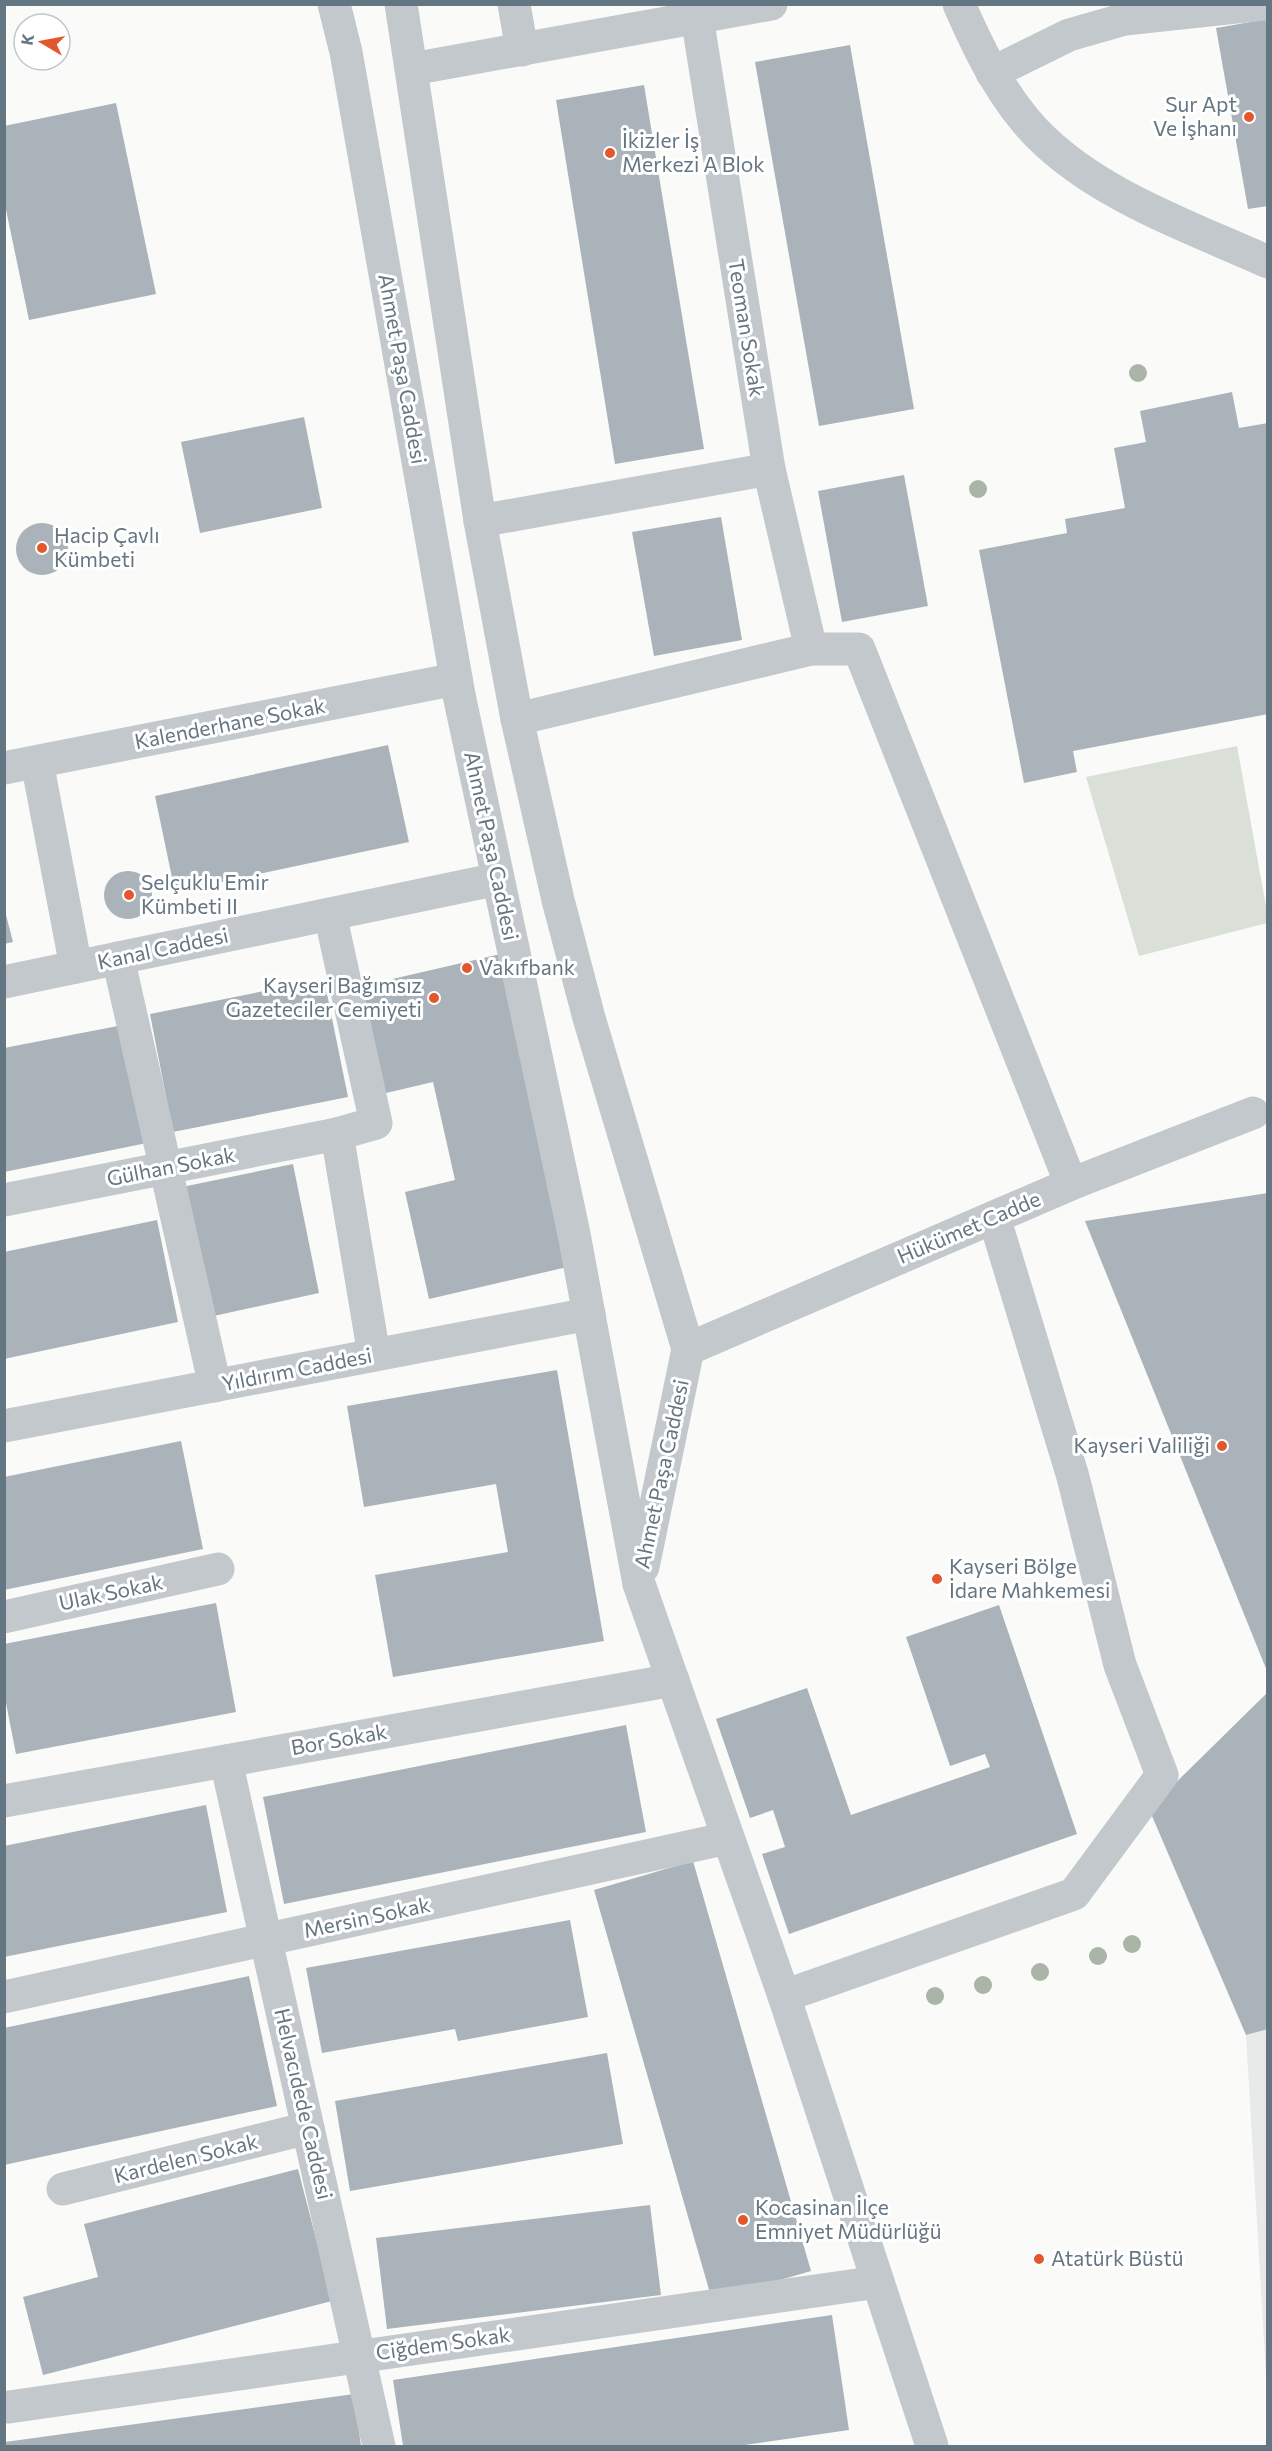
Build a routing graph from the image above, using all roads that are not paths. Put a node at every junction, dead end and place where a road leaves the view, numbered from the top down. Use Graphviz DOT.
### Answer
graph roads {
  1 [pos="334,4"];
  2 [pos="401,4"];
  3 [pos="514,4"];
  4 [pos="771,4"];
  5 [pos="959,4"];
  6 [pos="1264,4"];
  7 [pos="696,11"];
  8 [pos="1124,11"];
  9 [pos="522,50"];
  10 [pos="412,69"];
  11 [pos="992,73"];
  12 [pos="1268,262"];
  13 [pos="769,469"];
  14 [pos="480,521"];
  15 [pos="811,649"];
  16 [pos="456,679"];
  17 [pos="517,719"];
  18 [pos="37,762"];
  19 [pos="4,768"];
  20 [pos="498,879"];
  21 [pos="330,914"];
  22 [pos="118,958"];
  23 [pos="75,967"];
  24 [pos="4,982"];
  25 [pos="1253,1113"];
  26 [pos="337,1134"];
  27 [pos="166,1168"];
  28 [pos="1071,1184"];
  29 [pos="4,1200"];
  30 [pos="994,1217"];
  31 [pos="589,1314"];
  32 [pos="688,1349"];
  33 [pos="374,1355"];
  34 [pos="215,1386"];
  35 [pos="4,1426"];
  36 [pos="218,1569"];
  37 [pos="639,1584"];
  38 [pos="4,1617"];
  39 [pos="673,1680"];
  40 [pos="226,1761"];
  41 [pos="4,1801"];
  42 [pos="728,1838"];
  43 [pos="266,1940"];
  44 [pos="784,1996"];
  45 [pos="4,1997"];
  46 [pos="308,2128"];
  47 [pos="63,2189"];
  48 [pos="878,2282"];
  49 [pos="359,2357"];
  50 [pos="9,2407"];
  51 [pos="379,2446"];
  52 [pos="932,2446"];
  1 -- 16 [label="street, Ahmet Paşa Caddesi"];
  2 -- 10 [label="street, Ahmet Paşa Caddesi"];
  3 -- 9 [label="street"];
  4 -- 7 [label="street"];
  5 -- 11 [label="street"];
  6 -- 8 [label="street"];
  7 -- 9 [label="street"];
  7 -- 13 [label="street, Teoman Sokak"];
  8 -- 11 [label="street"];
  9 -- 10 [label="street"];
  10 -- 14 [label="street, Ahmet Paşa Caddesi"];
  11 -- 12 [label="street"];
  13 -- 14 [label="street"];
  13 -- 15 [label="street, Teoman Sokak"];
  14 -- 17 [label="street, Ahmet Paşa Caddesi"];
  15 -- 17 [label="street"];
  15 -- 28 [label="street"];
  16 -- 18 [label="street, Kalenderhane Sokak"];
  16 -- 20 [label="street, Ahmet Paşa Caddesi"];
  17 -- 32 [label="street, Ahmet Paşa Caddesi"];
  18 -- 19 [label="street, Kalenderhane Sokak"];
  18 -- 23 [label="street"];
  20 -- 21 [label="street, Kanal Caddesi"];
  20 -- 31 [label="street, Ahmet Paşa Caddesi"];
  21 -- 22 [label="street, Kanal Caddesi"];
  21 -- 26 [label="street, Gülhan Sokak"];
  22 -- 23 [label="street, Kanal Caddesi"];
  22 -- 27 [label="street"];
  23 -- 24 [label="street, Kanal Caddesi"];
  25 -- 28 [label="street, Hükümet Cadde"];
  26 -- 27 [label="street, Gülhan Sokak"];
  26 -- 33 [label="street"];
  27 -- 29 [label="street, Gülhan Sokak"];
  27 -- 34 [label="street"];
  28 -- 30 [label="street, Hükümet Cadde"];
  30 -- 32 [label="street, Hükümet Cadde"];
  30 -- 44 [label="street"];
  31 -- 33 [label="street, Yıldırım Caddesi"];
  31 -- 37 [label="street, Ahmet Paşa Caddesi"];
  32 -- 37 [label="street, Ahmet Paşa Caddesi"];
  33 -- 34 [label="street, Yıldırım Caddesi"];
  34 -- 35 [label="street, Yıldırım Caddesi"];
  36 -- 38 [label="street, Ulak Sokak"];
  37 -- 39 [label="street"];
  39 -- 40 [label="street, Bor Sokak"];
  39 -- 42 [label="street"];
  40 -- 41 [label="street, Bor Sokak"];
  40 -- 43 [label="street, Helvacıdede Caddesi"];
  42 -- 43 [label="street, Mersin Sokak"];
  42 -- 44 [label="street"];
  43 -- 45 [label="street, Mersin Sokak"];
  43 -- 46 [label="street, Helvacıdede Caddesi"];
  44 -- 48 [label="street"];
  46 -- 47 [label="street, Kardelen Sokak"];
  46 -- 49 [label="street, Helvacıdede Caddesi"];
  48 -- 49 [label="street, Ciğdem Sokak"];
  48 -- 52 [label="street"];
  49 -- 50 [label="street, Ciğdem Sokak"];
  49 -- 51 [label="street, Helvacıdede Caddesi"];
}
